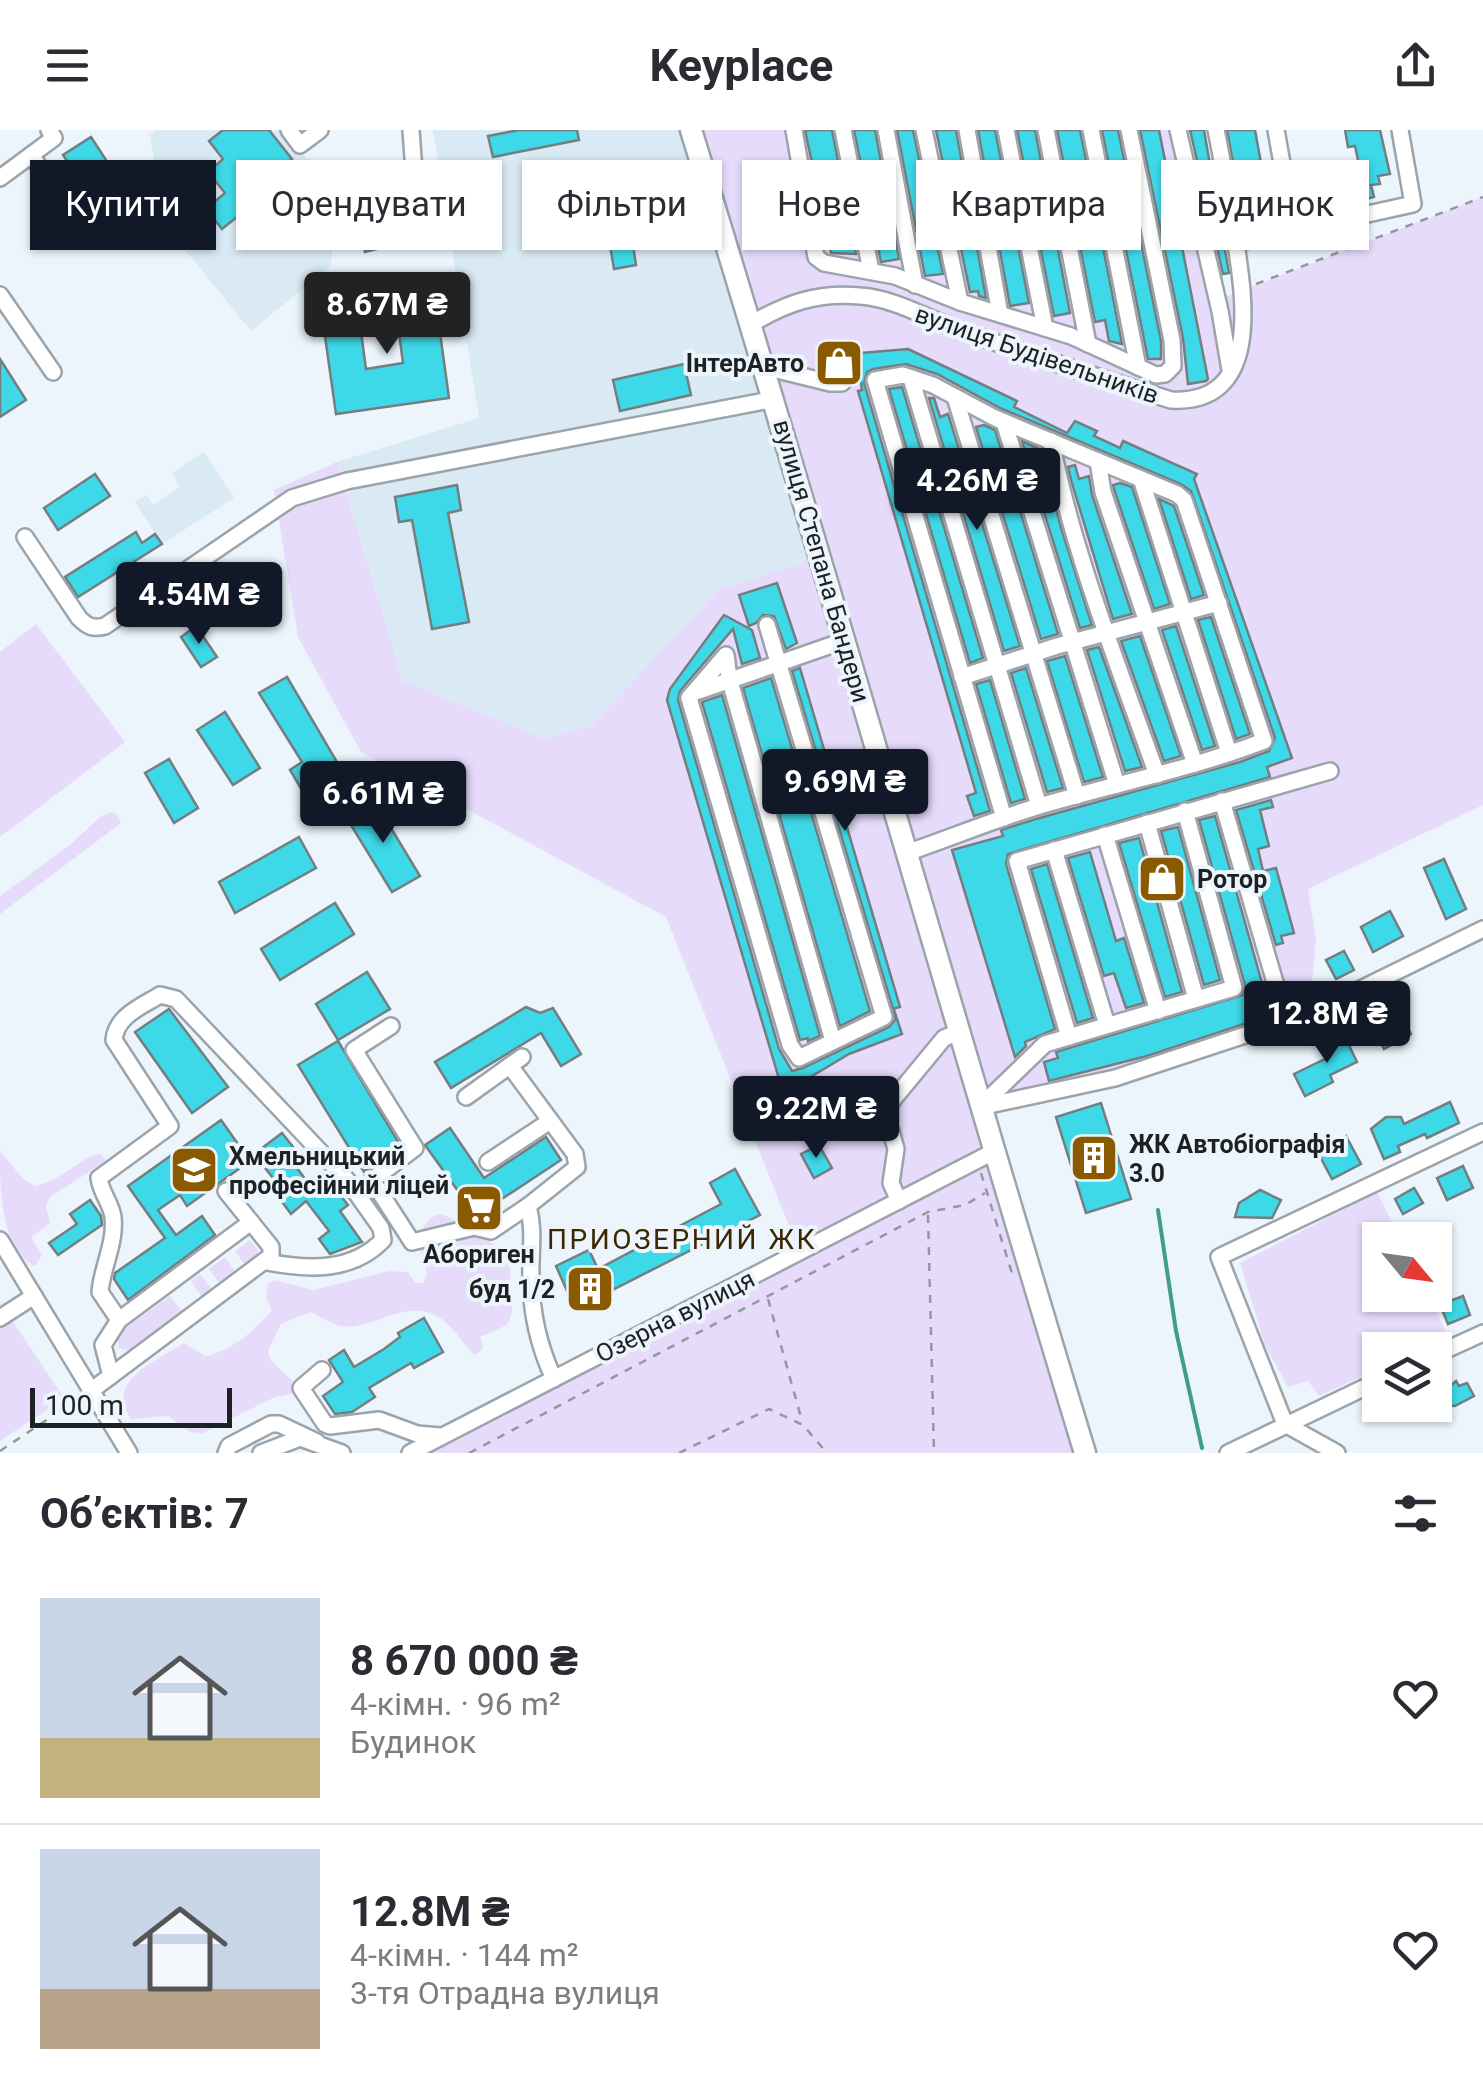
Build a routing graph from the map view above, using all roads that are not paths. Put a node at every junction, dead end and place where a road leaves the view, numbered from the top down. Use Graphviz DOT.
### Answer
graph roads {
  1 [pos="49,130"];
  2 [pos="289,130"];
  3 [pos="320,130"];
  4 [pos="411,130"];
  5 [pos="691,130"];
  6 [pos="794,130"];
  7 [pos="842,130"];
  8 [pos="886,130"];
  9 [pos="924,130"];
  10 [pos="967,130"];
  11 [pos="1006,130"];
  12 [pos="1046,130"];
  13 [pos="1091,130"];
  14 [pos="1128,130"];
  15 [pos="1178,130"];
  16 [pos="1216,130"];
  17 [pos="1276,130"];
  18 [pos="1400,130"];
  19 [pos="31,155"];
  20 [pos="34,160"];
  21 [pos="413,160"];
  22 [pos="1221,160"];
  23 [pos="1281,160"];
  24 [pos="0,178"];
  25 [pos="1369,214"];
  26 [pos="1237,250"];
  27 [pos="870,271"];
  28 [pos="915,284"];
  29 [pos="0,295"];
  30 [pos="960,302"];
  31 [pos="1000,314"];
  32 [pos="752,324"];
  33 [pos="1045,328"];
  34 [pos="1233,339"];
  35 [pos="1088,344"];
  36 [pos="764,367"];
  37 [pos="1138,367"];
  38 [pos="52,372"];
  39 [pos="912,378"];
  40 [pos="842,383"];
  41 [pos="955,397"];
  42 [pos="774,399"];
  43 [pos="1004,422"];
  44 [pos="1050,441"];
  45 [pos="1098,460"];
  46 [pos="1142,478"];
  47 [pos="25,537"];
  48 [pos="1219,603"];
  49 [pos="1183,614"];
  50 [pos="1148,624"];
  51 [pos="767,625"];
  52 [pos="1108,635"];
  53 [pos="846,640"];
  54 [pos="1072,644"];
  55 [pos="1034,654"];
  56 [pos="778,662"];
  57 [pos="997,666"];
  58 [pos="962,677"];
  59 [pos="729,678"];
  60 [pos="689,698"];
  61 [pos="1229,753"];
  62 [pos="1195,764"];
  63 [pos="1330,770"];
  64 [pos="1157,775"];
  65 [pos="1117,785"];
  66 [pos="1077,796"];
  67 [pos="1222,801"];
  68 [pos="1039,806"];
  69 [pos="1185,812"];
  70 [pos="1004,818"];
  71 [pos="1147,823"];
  72 [pos="1105,835"];
  73 [pos="1054,850"];
  74 [pos="909,852"];
  75 [pos="1483,929"];
  76 [pos="1279,996"];
  77 [pos="1196,999"];
  78 [pos="1158,1010"];
  79 [pos="1107,1025"];
  80 [pos="392,1026"];
  81 [pos="959,1032"];
  82 [pos="1068,1036"];
  83 [pos="833,1041"];
  84 [pos="466,1097"];
  85 [pos="980,1107"];
  86 [pos="550,1120"];
  87 [pos="1483,1132"];
  88 [pos="986,1156"];
  89 [pos="488,1162"];
  90 [pos="226,1190"];
  91 [pos="899,1201"];
  92 [pos="528,1206"];
  93 [pos="251,1222"];
  94 [pos="0,1240"];
  95 [pos="267,1262"];
  96 [pos="34,1296"];
  97 [pos="0,1318"];
  98 [pos="119,1320"];
  99 [pos="1483,1333"];
  100 [pos="1452,1347"];
  101 [pos="322,1370"];
  102 [pos="111,1376"];
  103 [pos="554,1379"];
  104 [pos="1362,1388"];
  105 [pos="92,1390"];
  106 [pos="1285,1424"];
  107 [pos="444,1436"];
  108 [pos="317,1442"];
  109 [pos="130,1453"];
  110 [pos="226,1453"];
  111 [pos="261,1453"];
  112 [pos="342,1453"];
  113 [pos="410,1453"];
  114 [pos="1085,1453"];
  115 [pos="1228,1453"];
  116 [pos="1337,1453"];
  1 -- 19 [label="street"];
  2 -- 3 [label="street"];
  4 -- 21 [label="street"];
  5 -- 32 [label="main road, вулиця Степана Бандери"];
  6 -- 27 [label="street"];
  7 -- 27 [label="street"];
  8 -- 28 [label="street"];
  9 -- 30 [label="street"];
  10 -- 31 [label="street"];
  11 -- 33 [label="street"];
  12 -- 35 [label="street"];
  13 -- 37 [label="street"];
  14 -- 37 [label="street"];
  15 -- 34 [label="street"];
  16 -- 22 [label="street, вулиця Будівельників"];
  17 -- 23 [label="street"];
  18 -- 25 [label="street"];
  19 -- 20 [label="street"];
  19 -- 24 [label="street"];
  26 -- 34 [label="street, вулиця Будівельників"];
  27 -- 28 [label="street"];
  28 -- 30 [label="street"];
  29 -- 38 [label="street"];
  30 -- 31 [label="street"];
  31 -- 33 [label="street"];
  32 -- 34 [label="street, вулиця Будівельників"];
  32 -- 36 [label="main road, вулиця Степана Бандери"];
  33 -- 35 [label="street"];
  35 -- 37 [label="street"];
  36 -- 40 [label="street"];
  36 -- 42 [label="main road, вулиця Степана Бандери"];
  39 -- 41 [label="street"];
  39 -- 57 [label="street"];
  39 -- 58 [label="street"];
  41 -- 43 [label="street"];
  41 -- 55 [label="street"];
  42 -- 47 [label="street"];
  42 -- 53 [label="main road, вулиця Степана Бандери"];
  43 -- 44 [label="street"];
  43 -- 54 [label="street"];
  44 -- 45 [label="street"];
  44 -- 52 [label="street"];
  45 -- 46 [label="street"];
  45 -- 50 [label="street"];
  46 -- 48 [label="street"];
  46 -- 49 [label="street"];
  48 -- 49 [label="street"];
  48 -- 61 [label="street"];
  49 -- 50 [label="street"];
  49 -- 61 [label="street"];
  50 -- 52 [label="street"];
  50 -- 62 [label="street"];
  51 -- 56 [label="street"];
  52 -- 54 [label="street"];
  52 -- 64 [label="street"];
  53 -- 56 [label="street"];
  53 -- 74 [label="main road, вулиця Степана Бандери"];
  54 -- 55 [label="street"];
  54 -- 65 [label="street"];
  55 -- 57 [label="street"];
  55 -- 66 [label="street"];
  56 -- 59 [label="street"];
  56 -- 83 [label="street"];
  57 -- 58 [label="street"];
  57 -- 68 [label="street"];
  58 -- 70 [label="street"];
  59 -- 60 [label="street"];
  59 -- 60 [label="street"];
  59 -- 83 [label="street"];
  60 -- 83 [label="street"];
  61 -- 62 [label="street"];
  62 -- 64 [label="street"];
  63 -- 67 [label="street"];
  64 -- 65 [label="street"];
  65 -- 66 [label="street"];
  66 -- 68 [label="street"];
  67 -- 69 [label="street"];
  67 -- 76 [label="street"];
  68 -- 70 [label="street"];
  69 -- 71 [label="street"];
  69 -- 77 [label="street"];
  70 -- 74 [label="street"];
  71 -- 72 [label="street"];
  71 -- 77 [label="street"];
  72 -- 73 [label="street"];
  72 -- 78 [label="street"];
  73 -- 79 [label="street"];
  73 -- 82 [label="street"];
  74 -- 81 [label="main road, вулиця Степана Бандери"];
  75 -- 85 [label="street"];
  77 -- 78 [label="street"];
  78 -- 79 [label="street"];
  79 -- 82 [label="street"];
  80 -- 92 [label="street"];
  81 -- 85 [label="main road, вулиця Степана Бандери"];
  81 -- 91 [label="street"];
  82 -- 85 [label="street"];
  84 -- 86 [label="street"];
  85 -- 88 [label="main road, вулиця Степана Бандери"];
  86 -- 89 [label="street"];
  86 -- 92 [label="street"];
  87 -- 106 [label="street"];
  88 -- 91 [label="street, Озерна вулиця"];
  88 -- 114 [label="main road, вулиця Степана Бандери"];
  90 -- 93 [label="street"];
  91 -- 103 [label="street, Озерна вулиця"];
  92 -- 103 [label="street"];
  93 -- 95 [label="street"];
  93 -- 98 [label="street"];
  94 -- 96 [label="street"];
  95 -- 98 [label="street"];
  95 -- 102 [label="street"];
  96 -- 97 [label="street"];
  96 -- 105 [label="street"];
  98 -- 102 [label="street"];
  99 -- 100 [label="street"];
  101 -- 107 [label="street"];
  102 -- 105 [label="street"];
  103 -- 107 [label="street, Озерна вулиця"];
  104 -- 106 [label="street"];
  105 -- 109 [label="street"];
  106 -- 115 [label="street"];
  106 -- 116 [label="street"];
  107 -- 113 [label="street, Озерна вулиця"];
  108 -- 110 [label="street"];
  108 -- 111 [label="street"];
  108 -- 112 [label="street"];
}
